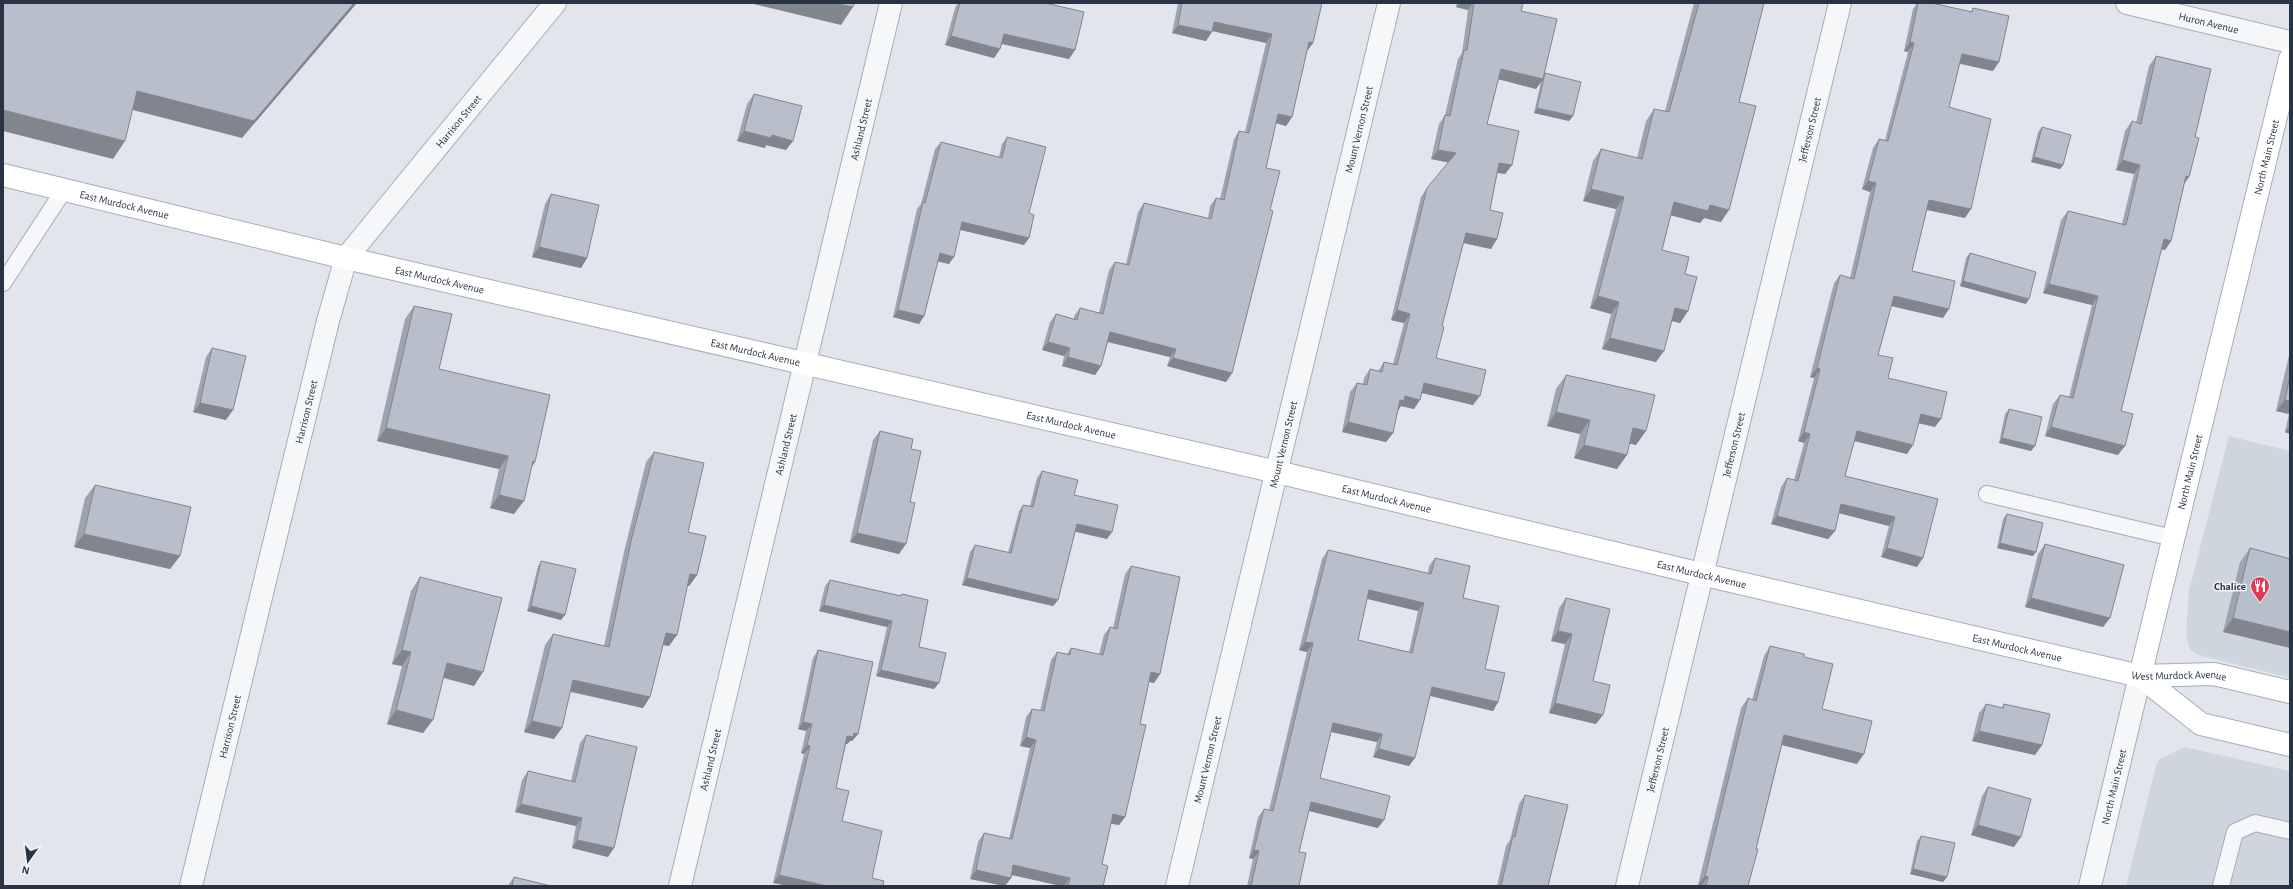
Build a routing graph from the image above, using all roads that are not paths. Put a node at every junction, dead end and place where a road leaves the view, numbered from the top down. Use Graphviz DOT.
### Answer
graph roads {
  1 [pos="555,3"];
  2 [pos="891,3"];
  3 [pos="1389,3"];
  4 [pos="1840,3"];
  5 [pos="2127,3"];
  6 [pos="2290,42"];
  7 [pos="2290,59"];
  8 [pos="3,175"];
  9 [pos="64,190"];
  10 [pos="346,258"];
  11 [pos="3,283"];
  12 [pos="805,363"];
  13 [pos="1277,472"];
  14 [pos="1987,494"];
  15 [pos="2173,538"];
  16 [pos="1701,574"];
  17 [pos="2140,676"];
  18 [pos="2290,692"];
  19 [pos="2290,745"];
  20 [pos="2290,831"];
  21 [pos="191,886"];
  22 [pos="680,886"];
  23 [pos="1178,886"];
  24 [pos="1627,886"];
  25 [pos="2090,886"];
  26 [pos="2222,886"];
  1 -- 10 [label="street, Harrison Street"];
  2 -- 12 [label="street, Ashland Street"];
  3 -- 13 [label="street, Mount Vernon Street"];
  4 -- 16 [label="street, Jefferson Street"];
  5 -- 6 [label="street, Huron Avenue"];
  7 -- 15 [label="main road, North Main Street"];
  8 -- 9 [label="main road, East Murdock Avenue"];
  9 -- 10 [label="main road, East Murdock Avenue"];
  9 -- 11 [label="lane"];
  10 -- 12 [label="main road, East Murdock Avenue"];
  10 -- 21 [label="street, Harrison Street"];
  12 -- 13 [label="main road, East Murdock Avenue"];
  12 -- 22 [label="street, Ashland Street"];
  13 -- 16 [label="main road, East Murdock Avenue"];
  13 -- 23 [label="street, Mount Vernon Street"];
  14 -- 15 [label="lane"];
  15 -- 17 [label="main road, North Main Street"];
  16 -- 17 [label="main road, East Murdock Avenue"];
  16 -- 24 [label="street, Jefferson Street"];
  17 -- 18 [label="main road, West Murdock Avenue"];
  17 -- 19 [label="main road, West Murdock Avenue"];
  17 -- 25 [label="street, North Main Street"];
  20 -- 26 [label="lane"];
}
